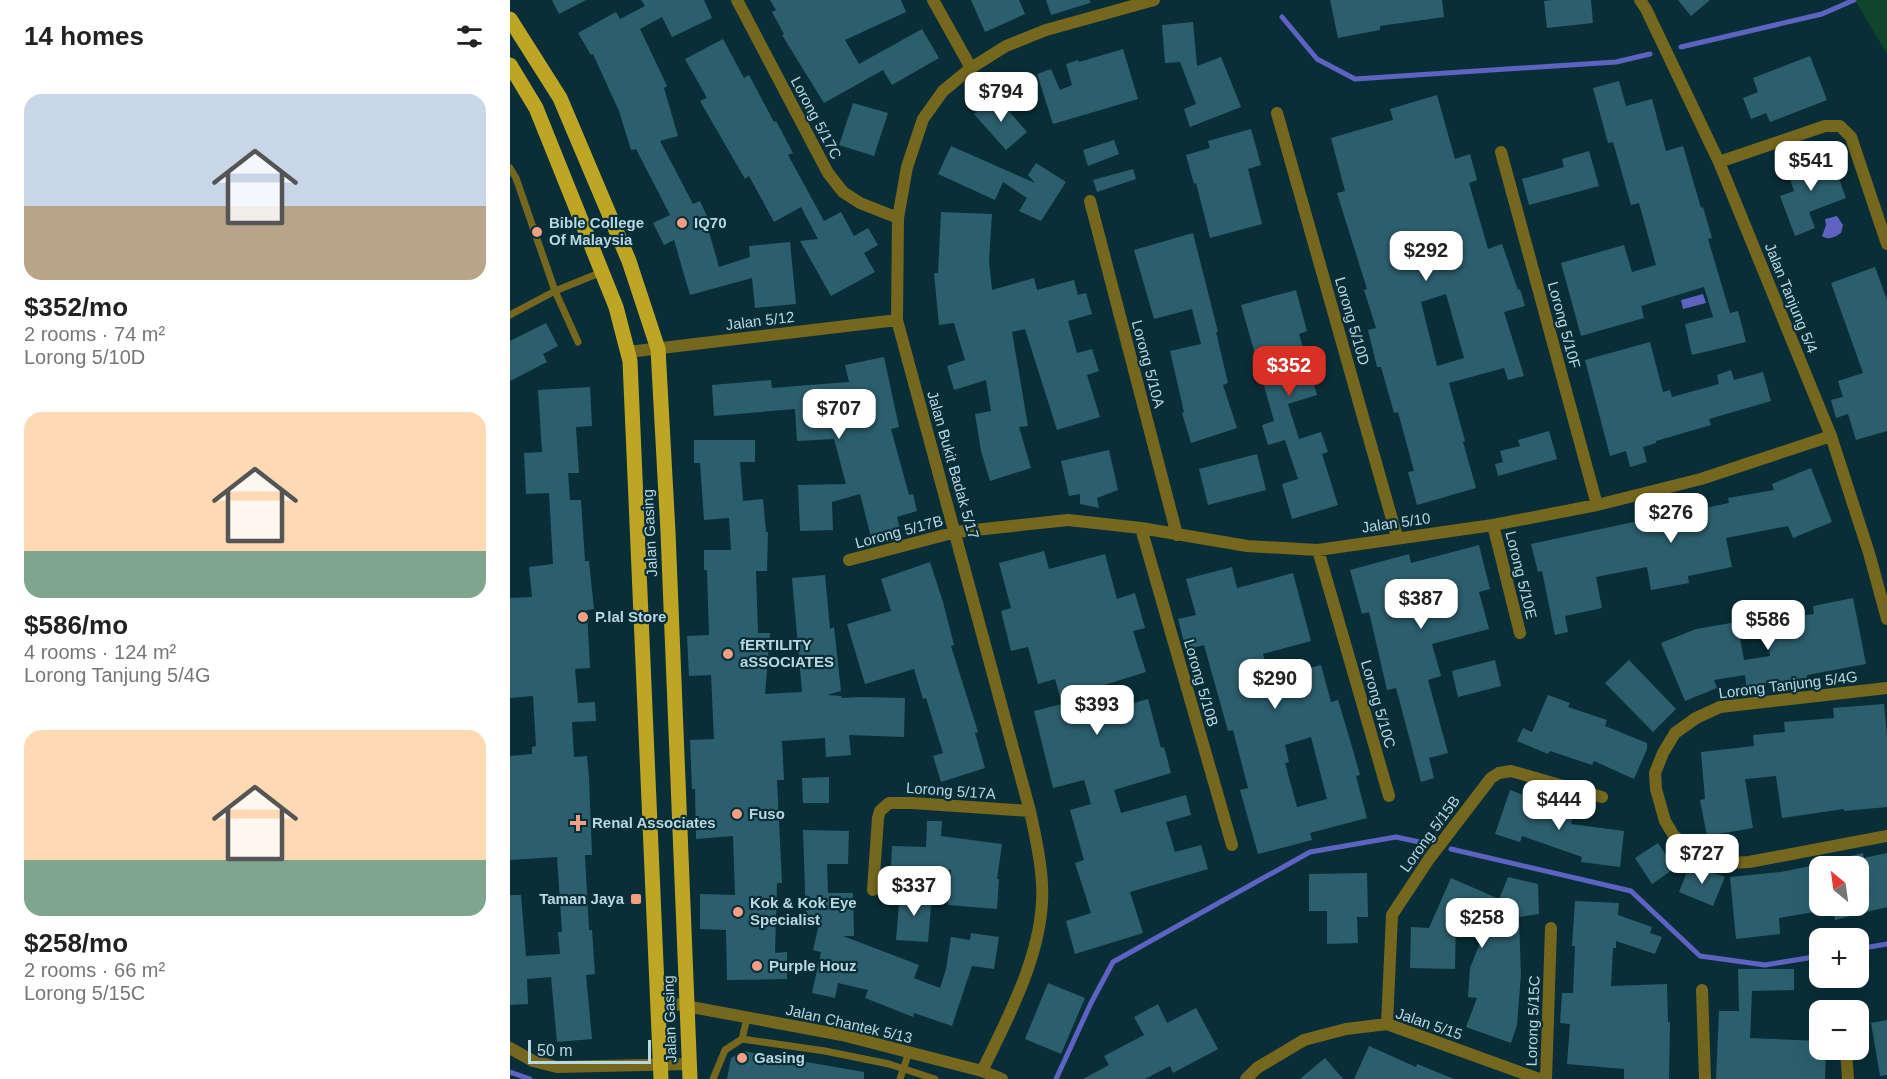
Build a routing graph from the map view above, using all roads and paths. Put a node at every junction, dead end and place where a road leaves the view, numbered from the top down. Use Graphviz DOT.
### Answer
graph roads {
  1 [pos="737,0"];
  2 [pos="933,0"];
  3 [pos="1154,0"];
  4 [pos="1640,0"];
  5 [pos="510,19"];
  6 [pos="971,68"];
  7 [pos="511,69"];
  8 [pos="1278,113"];
  9 [pos="1501,152"];
  10 [pos="1719,162"];
  11 [pos="510,168"];
  12 [pos="1090,201"];
  13 [pos="898,218"];
  14 [pos="1887,244"];
  15 [pos="602,272"];
  16 [pos="555,291"];
  17 [pos="510,315"];
  18 [pos="897,320"];
  19 [pos="578,342"];
  20 [pos="658,348"];
  21 [pos="628,352"];
  22 [pos="1831,436"];
  23 [pos="1597,505"];
  24 [pos="1493,525"];
  25 [pos="1141,528"];
  26 [pos="956,532"];
  27 [pos="1176,535"];
  28 [pos="1397,537"];
  29 [pos="1318,550"];
  30 [pos="849,560"];
  31 [pos="1887,619"];
  32 [pos="1520,633"];
  33 [pos="1887,688"];
  34 [pos="1389,796"];
  35 [pos="1602,797"];
  36 [pos="1030,811"];
  37 [pos="1887,836"];
  38 [pos="1232,845"];
  39 [pos="873,890"];
  40 [pos="1551,928"];
  41 [pos="1702,990"];
  42 [pos="659,1001"];
  43 [pos="688,1006"];
  44 [pos="747,1018"];
  45 [pos="1388,1024"];
  46 [pos="742,1039"];
  47 [pos="510,1048"];
  48 [pos="909,1052"];
  49 [pos="1847,1060"];
  50 [pos="903,1068"];
  51 [pos="690,1071"];
  52 [pos="982,1071"];
  53 [pos="661,1072"];
  54 [pos="713,1079"];
  55 [pos="900,1079"];
  56 [pos="935,1079"];
  57 [pos="1002,1079"];
  58 [pos="1246,1079"];
  59 [pos="1539,1079"];
  60 [pos="1546,1079"];
  61 [pos="1705,1079"];
  62 [pos="1848,1079"];
  1 -- 13 [label="street, Lorong 5/17C"];
  2 -- 6 [label="street"];
  3 -- 6 [label="street, Jalan Bukit Badak 5/17"];
  4 -- 10 [label="street, Jalan Tanjung 5/4"];
  5 -- 20 [label="main road, Jalan Gasing"];
  6 -- 13 [label="street, Jalan Bukit Badak 5/17"];
  7 -- 15 [label="main road, Jalan Gasing"];
  8 -- 28 [label="street, Lorong 5/10D"];
  9 -- 23 [label="street, Lorong 5/10F"];
  10 -- 14 [label="street"];
  10 -- 22 [label="street, Jalan Tanjung 5/4"];
  11 -- 16 [label="lane"];
  12 -- 27 [label="street, Lorong 5/10A"];
  13 -- 18 [label="street, Jalan Bukit Badak 5/17"];
  15 -- 16 [label="lane"];
  15 -- 21 [label="main road, Jalan Gasing"];
  16 -- 17 [label="lane"];
  16 -- 19 [label="lane"];
  18 -- 20 [label="street, Jalan 5/12"];
  18 -- 26 [label="street, Jalan Bukit Badak 5/17"];
  20 -- 21 [label="street, Jalan 5/12"];
  20 -- 43 [label="main road, Jalan Gasing"];
  21 -- 42 [label="main road, Jalan Gasing"];
  22 -- 23 [label="street, Jalan 5/10"];
  22 -- 31 [label="street, Jalan Tanjung 5/4"];
  23 -- 24 [label="street, Jalan 5/10"];
  24 -- 28 [label="street, Jalan 5/10"];
  24 -- 32 [label="street, Lorong 5/10E"];
  25 -- 26 [label="street, Jalan 5/10"];
  25 -- 27 [label="street, Jalan 5/10"];
  25 -- 38 [label="street, Lorong 5/10B"];
  26 -- 30 [label="street, Lorong 5/17B"];
  26 -- 36 [label="street, Jalan Bukit Badak 5/17"];
  27 -- 29 [label="street, Jalan 5/10"];
  28 -- 29 [label="street, Jalan 5/10"];
  29 -- 34 [label="street, Lorong 5/10C"];
  33 -- 37 [label="street, Lorong Tanjung 5/4G"];
  35 -- 45 [label="street, Lorong 5/15B"];
  36 -- 39 [label="street, Lorong 5/17A"];
  36 -- 52 [label="street, Jalan Bukit Badak 5/17"];
  40 -- 60 [label="street, Lorong 5/15C"];
  41 -- 61 [label="street"];
  42 -- 43 [label="street, Jalan Chantek 5/13"];
  42 -- 53 [label="main road, Jalan Gasing"];
  43 -- 44 [label="street, Jalan Chantek 5/13"];
  43 -- 51 [label="main road, Jalan Gasing"];
  44 -- 46 [label="lane"];
  44 -- 48 [label="street, Jalan Chantek 5/13"];
  45 -- 58 [label="street, Jalan 5/15"];
  45 -- 59 [label="street, Jalan 5/15"];
  46 -- 50 [label="lane"];
  46 -- 54 [label="lane"];
  47 -- 53 [label="street"];
  48 -- 50 [label="lane"];
  48 -- 52 [label="street, Jalan Chantek 5/13"];
  49 -- 62 [label="street"];
  50 -- 55 [label="lane"];
  50 -- 56 [label="lane"];
  51 -- 53 [label="street"];
  52 -- 57 [label="street, Jalan Chantek 5/13"];
}
